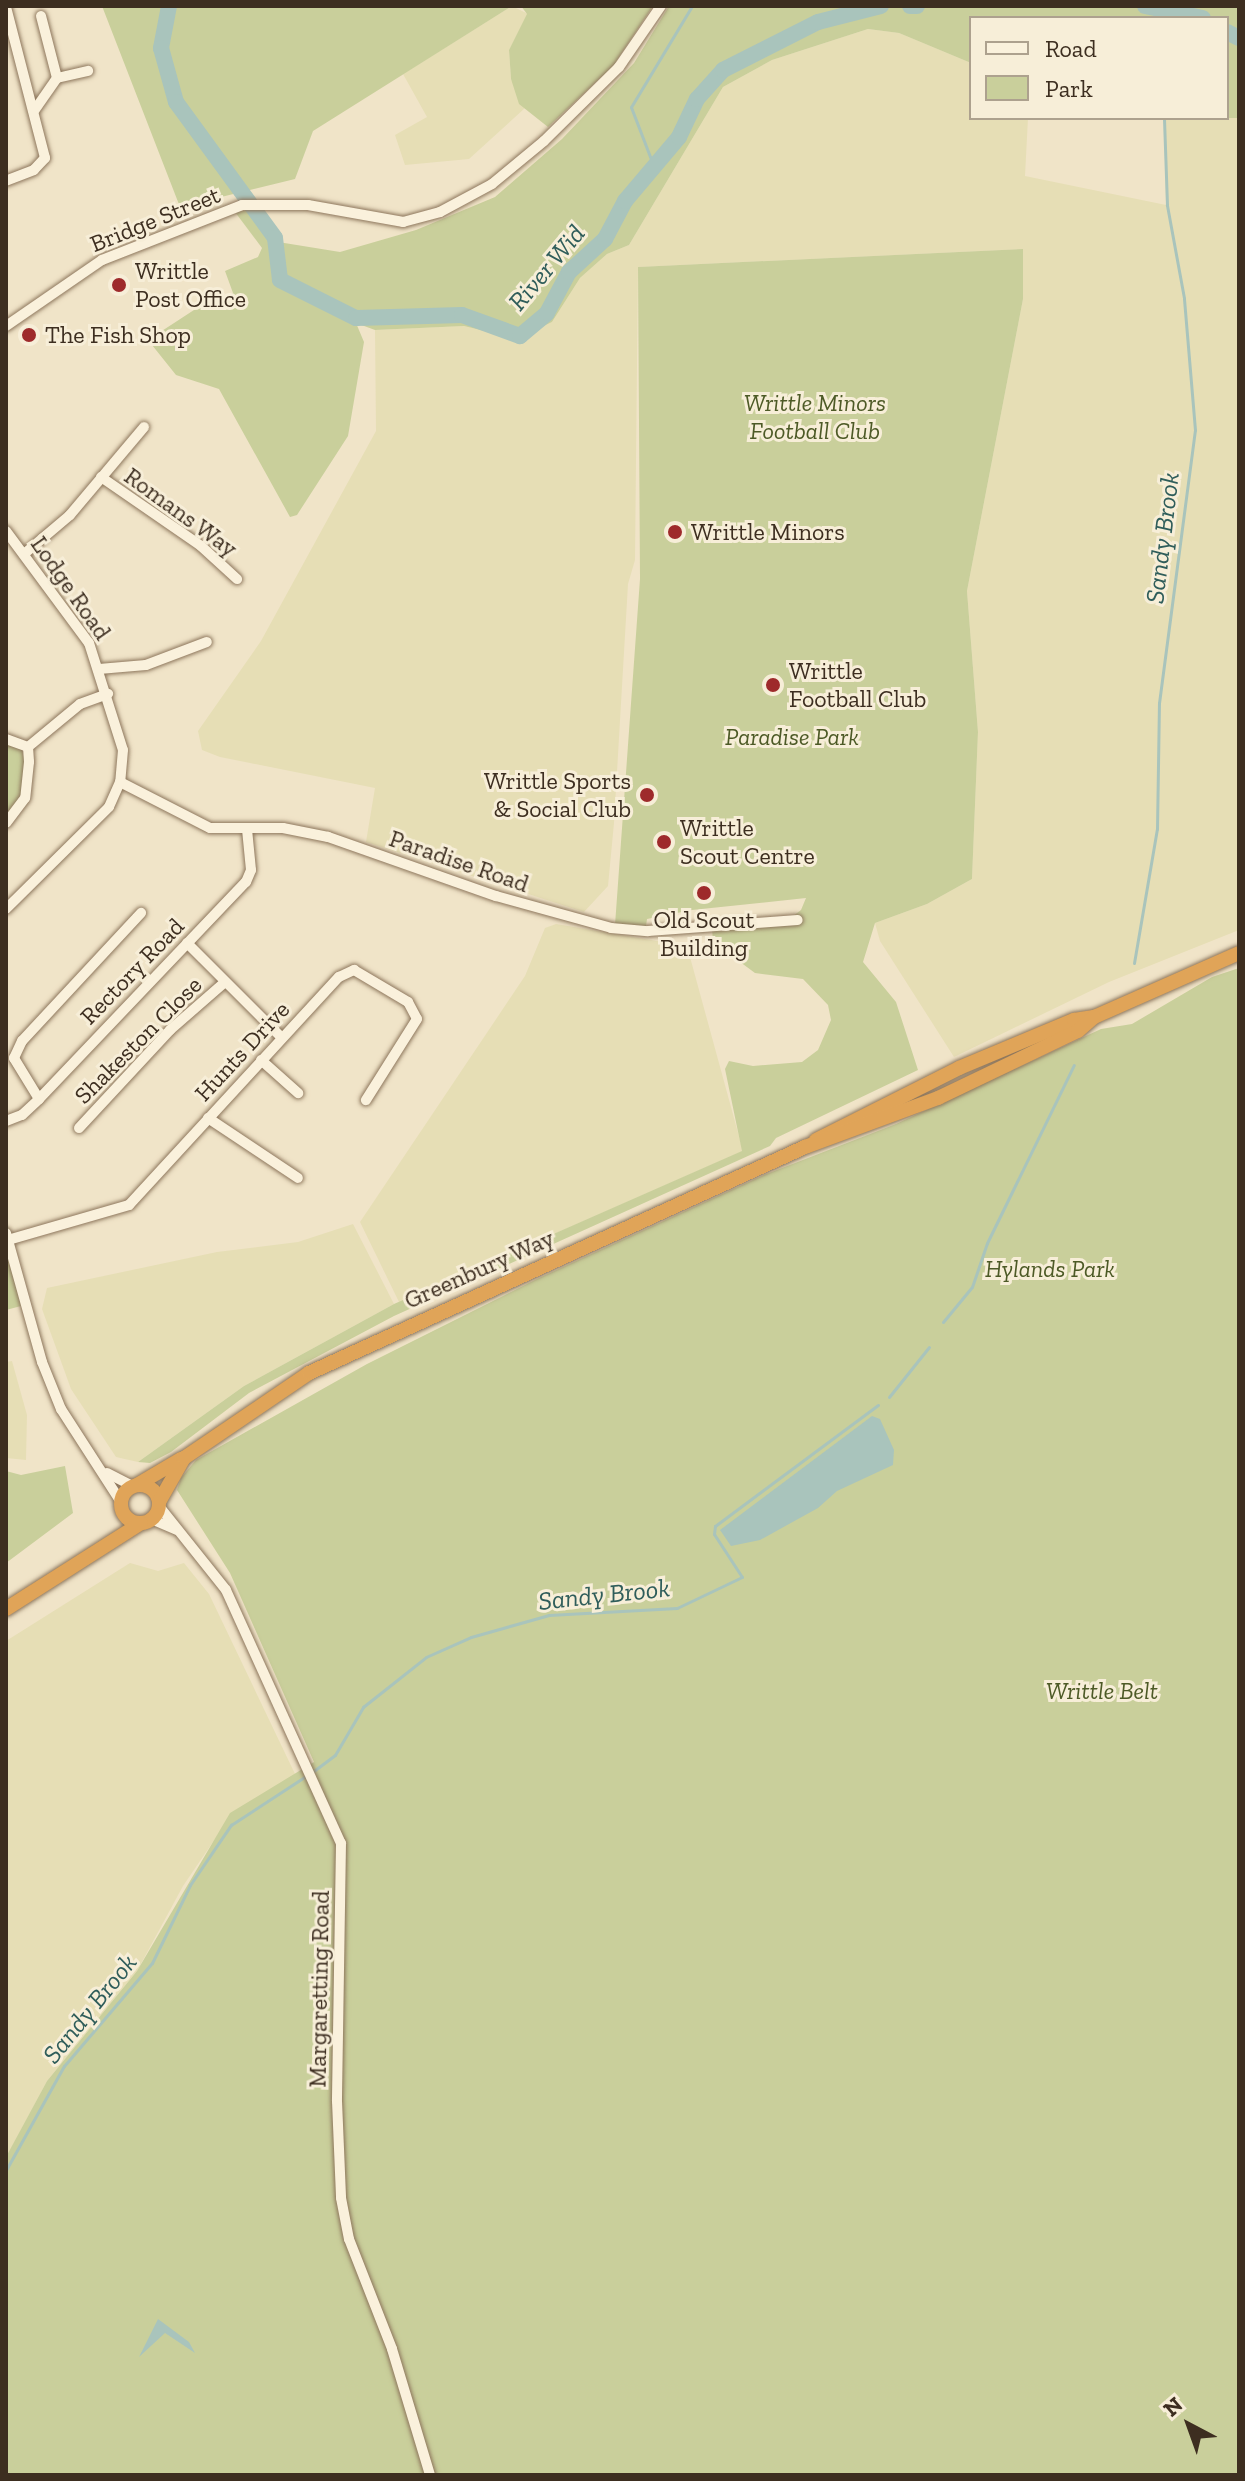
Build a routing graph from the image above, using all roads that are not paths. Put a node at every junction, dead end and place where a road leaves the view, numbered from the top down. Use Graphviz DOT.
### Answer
graph roads {
  1 [pos="661,6"];
  2 [pos="6,7"];
  3 [pos="41,16"];
  4 [pos="88,71"];
  5 [pos="57,78"];
  6 [pos="34,111"];
  7 [pos="6,181"];
  8 [pos="6,326"];
  9 [pos="144,427"];
  10 [pos="101,477"];
  11 [pos="6,531"];
  12 [pos="24,554"];
  13 [pos="237,579"];
  14 [pos="207,642"];
  15 [pos="99,669"];
  16 [pos="108,694"];
  17 [pos="6,739"];
  18 [pos="28,747"];
  19 [pos="120,782"];
  20 [pos="6,823"];
  21 [pos="247,829"];
  22 [pos="6,909"];
  23 [pos="141,913"];
  24 [pos="798,920"];
  25 [pos="187,943"];
  26 [pos="1239,953"];
  27 [pos="225,982"];
  28 [pos="281,1037"];
  29 [pos="261,1060"];
  30 [pos="298,1093"];
  31 [pos="39,1099"];
  32 [pos="366,1100"];
  33 [pos="208,1118"];
  34 [pos="6,1121"];
  35 [pos="79,1128"];
  36 [pos="298,1178"];
  37 [pos="7,1236"];
  38 [pos="184,1458"];
  39 [pos="107,1473"];
  40 [pos="135,1486"];
  41 [pos="122,1507"];
  42 [pos="153,1512"];
  43 [pos="102,1543"];
  44 [pos="6,1609"];
  45 [pos="430,2475"];
  1 -- 8 [label="street, Bridge Street"];
  2 -- 6 [label="street"];
  3 -- 5 [label="street"];
  4 -- 5 [label="street"];
  5 -- 6 [label="street"];
  6 -- 7 [label="street"];
  9 -- 10 [label="street, Romans Way"];
  10 -- 12 [label="street, Romans Way"];
  10 -- 13 [label="street, Romans Way"];
  11 -- 12 [label="street, Lodge Road"];
  12 -- 15 [label="street, Lodge Road"];
  14 -- 15 [label="street"];
  15 -- 16 [label="street, Lodge Road"];
  16 -- 18 [label="street"];
  16 -- 19 [label="street, Lodge Road"];
  17 -- 18 [label="street"];
  18 -- 20 [label="street"];
  19 -- 21 [label="street, Paradise Road"];
  19 -- 22 [label="street"];
  21 -- 24 [label="street, Paradise Road"];
  21 -- 25 [label="street, Rectory Road"];
  23 -- 31 [label="street"];
  25 -- 27 [label="street"];
  25 -- 31 [label="street, Rectory Road"];
  26 -- 38 [label="highway, Greenbury Way"];
  27 -- 28 [label="street"];
  27 -- 35 [label="street, Shakeston Close"];
  28 -- 29 [label="street, Hunts Drive"];
  28 -- 32 [label="street, Hunts Drive"];
  29 -- 30 [label="street"];
  29 -- 33 [label="street, Hunts Drive"];
  31 -- 34 [label="street, Rectory Road"];
  33 -- 36 [label="street"];
  33 -- 37 [label="street, Hunts Drive"];
  37 -- 39 [label="street"];
  38 -- 40 [label="highway, Greenbury Way"];
  38 -- 42 [label="highway, Greenbury Way"];
  39 -- 40 [label="street"];
  39 -- 41 [label="street"];
  40 -- 41 [label="highway"];
  40 -- 42 [label="highway"];
  41 -- 42 [label="highway"];
  41 -- 43 [label="highway"];
  42 -- 43 [label="highway"];
  42 -- 45 [label="street, Margaretting Road"];
  43 -- 44 [label="highway"];
}
